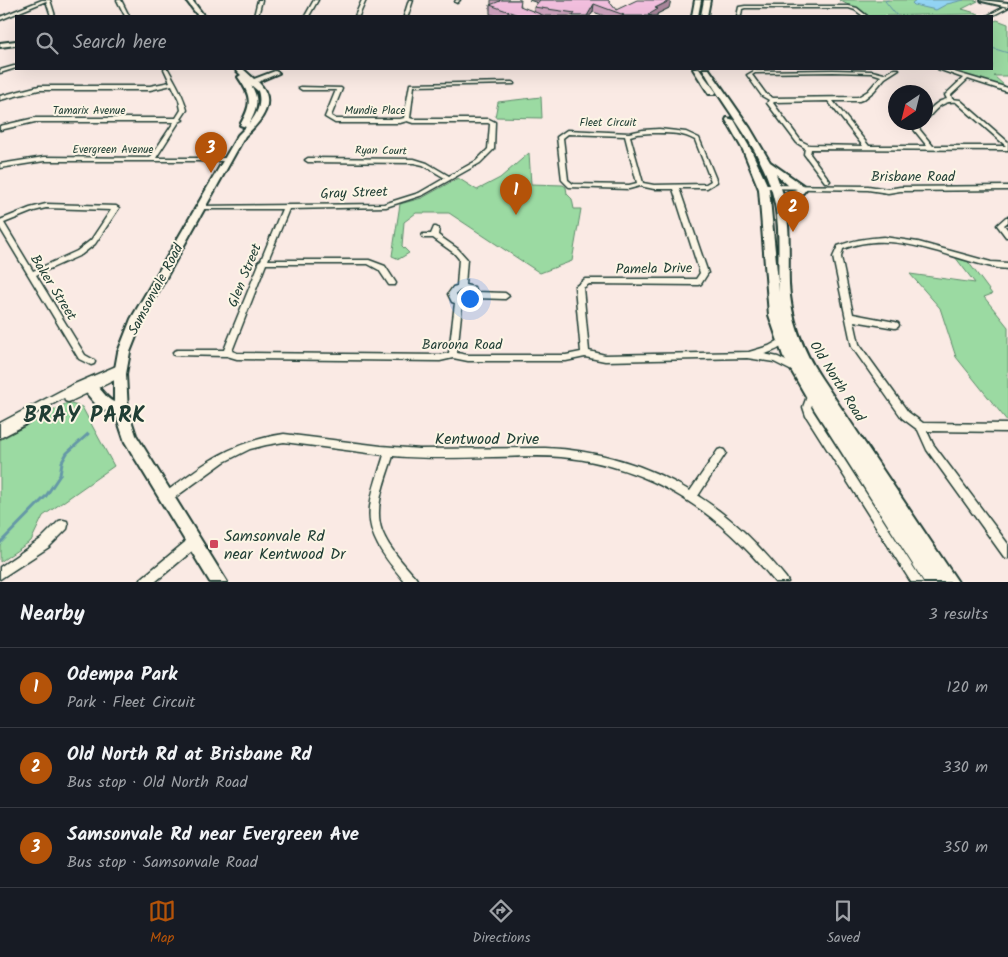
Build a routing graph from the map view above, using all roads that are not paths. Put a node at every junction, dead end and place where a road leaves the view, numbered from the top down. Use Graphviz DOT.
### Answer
graph roads {
  1 [pos="47,0"];
  2 [pos="119,0"];
  3 [pos="189,0"];
  4 [pos="260,0"];
  5 [pos="316,0"];
  6 [pos="364,0"];
  7 [pos="410,0"];
  8 [pos="698,0"];
  9 [pos="707,0"];
  10 [pos="984,0"];
  11 [pos="842,4"];
  12 [pos="1006,7"];
  13 [pos="53,15"];
  14 [pos="126,15"];
  15 [pos="199,15"];
  16 [pos="256,15"];
  17 [pos="308,15"];
  18 [pos="356,15"];
  19 [pos="406,15"];
  20 [pos="695,15"];
  21 [pos="704,15"];
  22 [pos="739,15"];
  23 [pos="864,15"];
  24 [pos="991,15"];
  25 [pos="0,19"];
  26 [pos="15,43"];
  27 [pos="0,45"];
  28 [pos="15,67"];
  29 [pos="167,70"];
  30 [pos="241,70"];
  31 [pos="697,70"];
  32 [pos="707,70"];
  33 [pos="896,70"];
  34 [pos="943,70"];
  35 [pos="0,72"];
  36 [pos="885,76"];
  37 [pos="967,77"];
  38 [pos="264,82"];
  39 [pos="174,83"];
  40 [pos="512,83"];
  41 [pos="302,88"];
  42 [pos="1008,90"];
  43 [pos="0,98"];
  44 [pos="829,99"];
  45 [pos="950,99"];
  46 [pos="772,100"];
  47 [pos="933,109"];
  48 [pos="407,118"];
  49 [pos="180,120"];
  50 [pos="489,121"];
  51 [pos="0,128"];
  52 [pos="917,130"];
  53 [pos="627,134"];
  54 [pos="242,135"];
  55 [pos="930,146"];
  56 [pos="808,147"];
  57 [pos="1008,147"];
  58 [pos="868,148"];
  59 [pos="152,159"];
  60 [pos="227,160"];
  61 [pos="308,160"];
  62 [pos="767,164"];
  63 [pos="0,166"];
  64 [pos="449,178"];
  65 [pos="827,181"];
  66 [pos="640,184"];
  67 [pos="675,186"];
  68 [pos="799,187"];
  69 [pos="771,188"];
  70 [pos="1008,188"];
  71 [pos="201,207"];
  72 [pos="286,207"];
  73 [pos="1008,219"];
  74 [pos="0,222"];
  75 [pos="1008,235"];
  76 [pos="425,236"];
  77 [pos="262,262"];
  78 [pos="1008,266"];
  79 [pos="32,274"];
  80 [pos="392,283"];
  81 [pos="461,288"];
  82 [pos="473,294"];
  83 [pos="505,296"];
  84 [pos="459,301"];
  85 [pos="850,317"];
  86 [pos="896,325"];
  87 [pos="783,341"];
  88 [pos="177,353"];
  89 [pos="227,353"];
  90 [pos="586,354"];
  91 [pos="747,354"];
  92 [pos="453,355"];
  93 [pos="91,362"];
  94 [pos="797,370"];
  95 [pos="121,371"];
  96 [pos="89,388"];
  97 [pos="812,394"];
  98 [pos="121,411"];
  99 [pos="921,427"];
  100 [pos="0,428"];
  101 [pos="1008,428"];
  102 [pos="0,434"];
  103 [pos="390,450"];
  104 [pos="720,453"];
  105 [pos="692,496"];
  106 [pos="166,498"];
  107 [pos="63,525"];
  108 [pos="194,542"];
  109 [pos="1008,552"];
  110 [pos="0,574"];
  111 [pos="146,582"];
  112 [pos="219,582"];
  113 [pos="412,582"];
  114 [pos="782,582"];
  115 [pos="917,582"];
  116 [pos="934,582"];
  117 [pos="950,582"];
  1 -- 13 [label="street"];
  1 -- 25 [label="street"];
  2 -- 14 [label="street"];
  3 -- 15 [label="main road"];
  4 -- 16 [label="street"];
  5 -- 17 [label="street"];
  6 -- 18 [label="street"];
  7 -- 19 [label="street"];
  8 -- 20 [label="main road"];
  9 -- 21 [label="main road"];
  10 -- 12 [label="main road"];
  11 -- 22 [label="street"];
  11 -- 23 [label="street"];
  12 -- 24 [label="street"];
  26 -- 27 [label="main road"];
  28 -- 35 [label="street"];
  29 -- 39 [label="street"];
  30 -- 38 [label="main road, Samsonvale Road"];
  31 -- 69 [label="main road, Old North Road"];
  32 -- 62 [label="main road, Old North Road"];
  33 -- 36 [label="street"];
  34 -- 37 [label="street"];
  36 -- 44 [label="street"];
  36 -- 46 [label="street"];
  37 -- 42 [label="street"];
  37 -- 45 [label="street"];
  38 -- 54 [label="main road, Samsonvale Road"];
  38 -- 54 [label="main road, Samsonvale Road"];
  39 -- 43 [label="street"];
  39 -- 49 [label="street"];
  40 -- 48 [label="street"];
  41 -- 48 [label="street, Mundie Place"];
  44 -- 46 [label="street"];
  44 -- 58 [label="street"];
  45 -- 47 [label="street"];
  45 -- 57 [label="street"];
  46 -- 56 [label="street"];
  48 -- 50 [label="street, Mundie Place"];
  49 -- 51 [label="street, Tamarix Avenue"];
  49 -- 59 [label="street"];
  50 -- 64 [label="street, Gray Street"];
  52 -- 55 [label="street"];
  53 -- 66 [label="street"];
  53 -- 66 [label="street, Fleet Circuit"];
  53 -- 67 [label="street, Fleet Circuit"];
  54 -- 60 [label="main road, Samsonvale Road"];
  55 -- 57 [label="street"];
  55 -- 58 [label="street"];
  56 -- 58 [label="street"];
  56 -- 65 [label="street"];
  59 -- 60 [label="street, Evergreen Avenue"];
  59 -- 63 [label="street, Evergreen Avenue"];
  60 -- 71 [label="main road, Samsonvale Road"];
  61 -- 64 [label="street, Ryan Court"];
  62 -- 68 [label="main road"];
  62 -- 69 [label="main road, Old North Road"];
  64 -- 72 [label="street, Gray Street"];
  66 -- 67 [label="street, Fleet Circuit"];
  67 -- 90 [label="street, Pamela Drive"];
  68 -- 69 [label="main road"];
  68 -- 70 [label="street, Brisbane Road"];
  69 -- 87 [label="main road, Old North Road"];
  69 -- 117 [label="main road, Old North Road"];
  71 -- 72 [label="street, Gray Street"];
  71 -- 95 [label="main road, Samsonvale Road"];
  72 -- 77 [label="street, Glen Street"];
  73 -- 75 [label="street"];
  74 -- 79 [label="street, Baker Street"];
  74 -- 79 [label="street"];
  76 -- 81 [label="street"];
  77 -- 80 [label="street"];
  77 -- 89 [label="street, Glen Street"];
  78 -- 85 [label="street"];
  79 -- 93 [label="street, Baker Street"];
  81 -- 82 [label="street"];
  81 -- 84 [label="street"];
  82 -- 83 [label="street"];
  82 -- 84 [label="street"];
  84 -- 92 [label="street"];
  85 -- 86 [label="street"];
  85 -- 99 [label="street"];
  87 -- 91 [label="street, Baroona Road"];
  87 -- 94 [label="main road, Old North Road"];
  88 -- 89 [label="street, Baroona Road"];
  89 -- 92 [label="street, Baroona Road"];
  90 -- 91 [label="street, Baroona Road"];
  90 -- 92 [label="street, Baroona Road"];
  91 -- 94 [label="street, Baroona Road"];
  94 -- 97 [label="main road, Old North Road"];
  95 -- 96 [label="street"];
  95 -- 98 [label="main road, Samsonvale Road"];
  95 -- 100 [label="street"];
  96 -- 98 [label="main road"];
  96 -- 102 [label="street"];
  97 -- 115 [label="street"];
  97 -- 116 [label="main road, Old North Road"];
  98 -- 106 [label="main road, Samsonvale Road"];
  99 -- 101 [label="street"];
  99 -- 109 [label="street"];
  103 -- 105 [label="street, Kentwood Drive"];
  103 -- 106 [label="street, Kentwood Drive"];
  103 -- 113 [label="street"];
  104 -- 105 [label="street"];
  105 -- 114 [label="street, Kentwood Drive"];
  106 -- 108 [label="main road, Samsonvale Road"];
  107 -- 110 [label="street"];
  108 -- 111 [label="street"];
  108 -- 112 [label="main road, Samsonvale Road"];
}
